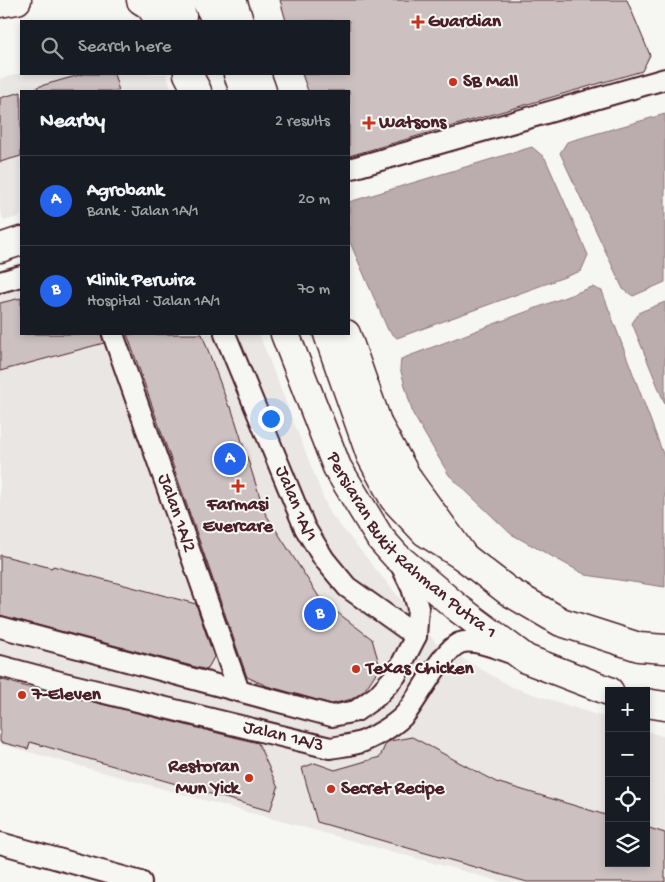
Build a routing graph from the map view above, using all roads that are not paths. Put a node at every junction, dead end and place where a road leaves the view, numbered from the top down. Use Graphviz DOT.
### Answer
graph roads {
  1 [pos="16,0"];
  2 [pos="141,0"];
  3 [pos="206,0"];
  4 [pos="232,0"];
  5 [pos="0,3"];
  6 [pos="177,12"];
  7 [pos="216,20"];
  8 [pos="239,20"];
  9 [pos="189,75"];
  10 [pos="201,75"];
  11 [pos="238,75"];
  12 [pos="256,75"];
  13 [pos="665,79"];
  14 [pos="196,90"];
  15 [pos="207,90"];
  16 [pos="244,90"];
  17 [pos="262,90"];
  18 [pos="350,168"];
  19 [pos="20,241"];
  20 [pos="0,248"];
  21 [pos="20,276"];
  22 [pos="0,282"];
  23 [pos="113,335"];
  24 [pos="225,335"];
  25 [pos="285,335"];
  26 [pos="328,335"];
  27 [pos="346,335"];
  28 [pos="396,556"];
  29 [pos="464,557"];
  30 [pos="0,627"];
  31 [pos="416,636"];
  32 [pos="665,649"];
  33 [pos="526,659"];
  34 [pos="0,666"];
  35 [pos="396,675"];
  36 [pos="605,689"];
  37 [pos="239,691"];
  38 [pos="422,691"];
  39 [pos="650,704"];
  40 [pos="665,706"];
  41 [pos="0,843"];
  42 [pos="141,882"];
  1 -- 5 [label="main road"];
  2 -- 6 [label="main road"];
  3 -- 7 [label="main road"];
  4 -- 8 [label="main road"];
  9 -- 14 [label="main road"];
  10 -- 15 [label="main road"];
  11 -- 16 [label="main road"];
  12 -- 17 [label="main road"];
  13 -- 18 [label="street"];
  19 -- 20 [label="main road"];
  21 -- 22 [label="street"];
  23 -- 37 [label="street, Jalan 1A/2"];
  24 -- 31 [label="street, Jalan 1A/1"];
  25 -- 28 [label="main road, Persiaran Bukit Rahman Putra 1"];
  26 -- 29 [label="main road"];
  27 -- 29 [label="main road, Persiaran Bukit Rahman Putra 1"];
  28 -- 31 [label="street, Jalan 1A/3"];
  28 -- 33 [label="main road, Persiaran Bukit Rahman Putra 1"];
  29 -- 32 [label="main road, Persiaran Bukit Rahman Putra 1"];
  30 -- 37 [label="street, Jalan 1A/3"];
  31 -- 35 [label="street, Jalan 1A/3"];
  33 -- 36 [label="main road, Persiaran Bukit Rahman Putra 1"];
  33 -- 38 [label="street, Jalan 1A/3"];
  34 -- 38 [label="street, Jalan 1A/3"];
  35 -- 37 [label="street, Jalan 1A/3"];
  35 -- 38 [label="street"];
  39 -- 40 [label="main road"];
  41 -- 42 [label="street"];
}
